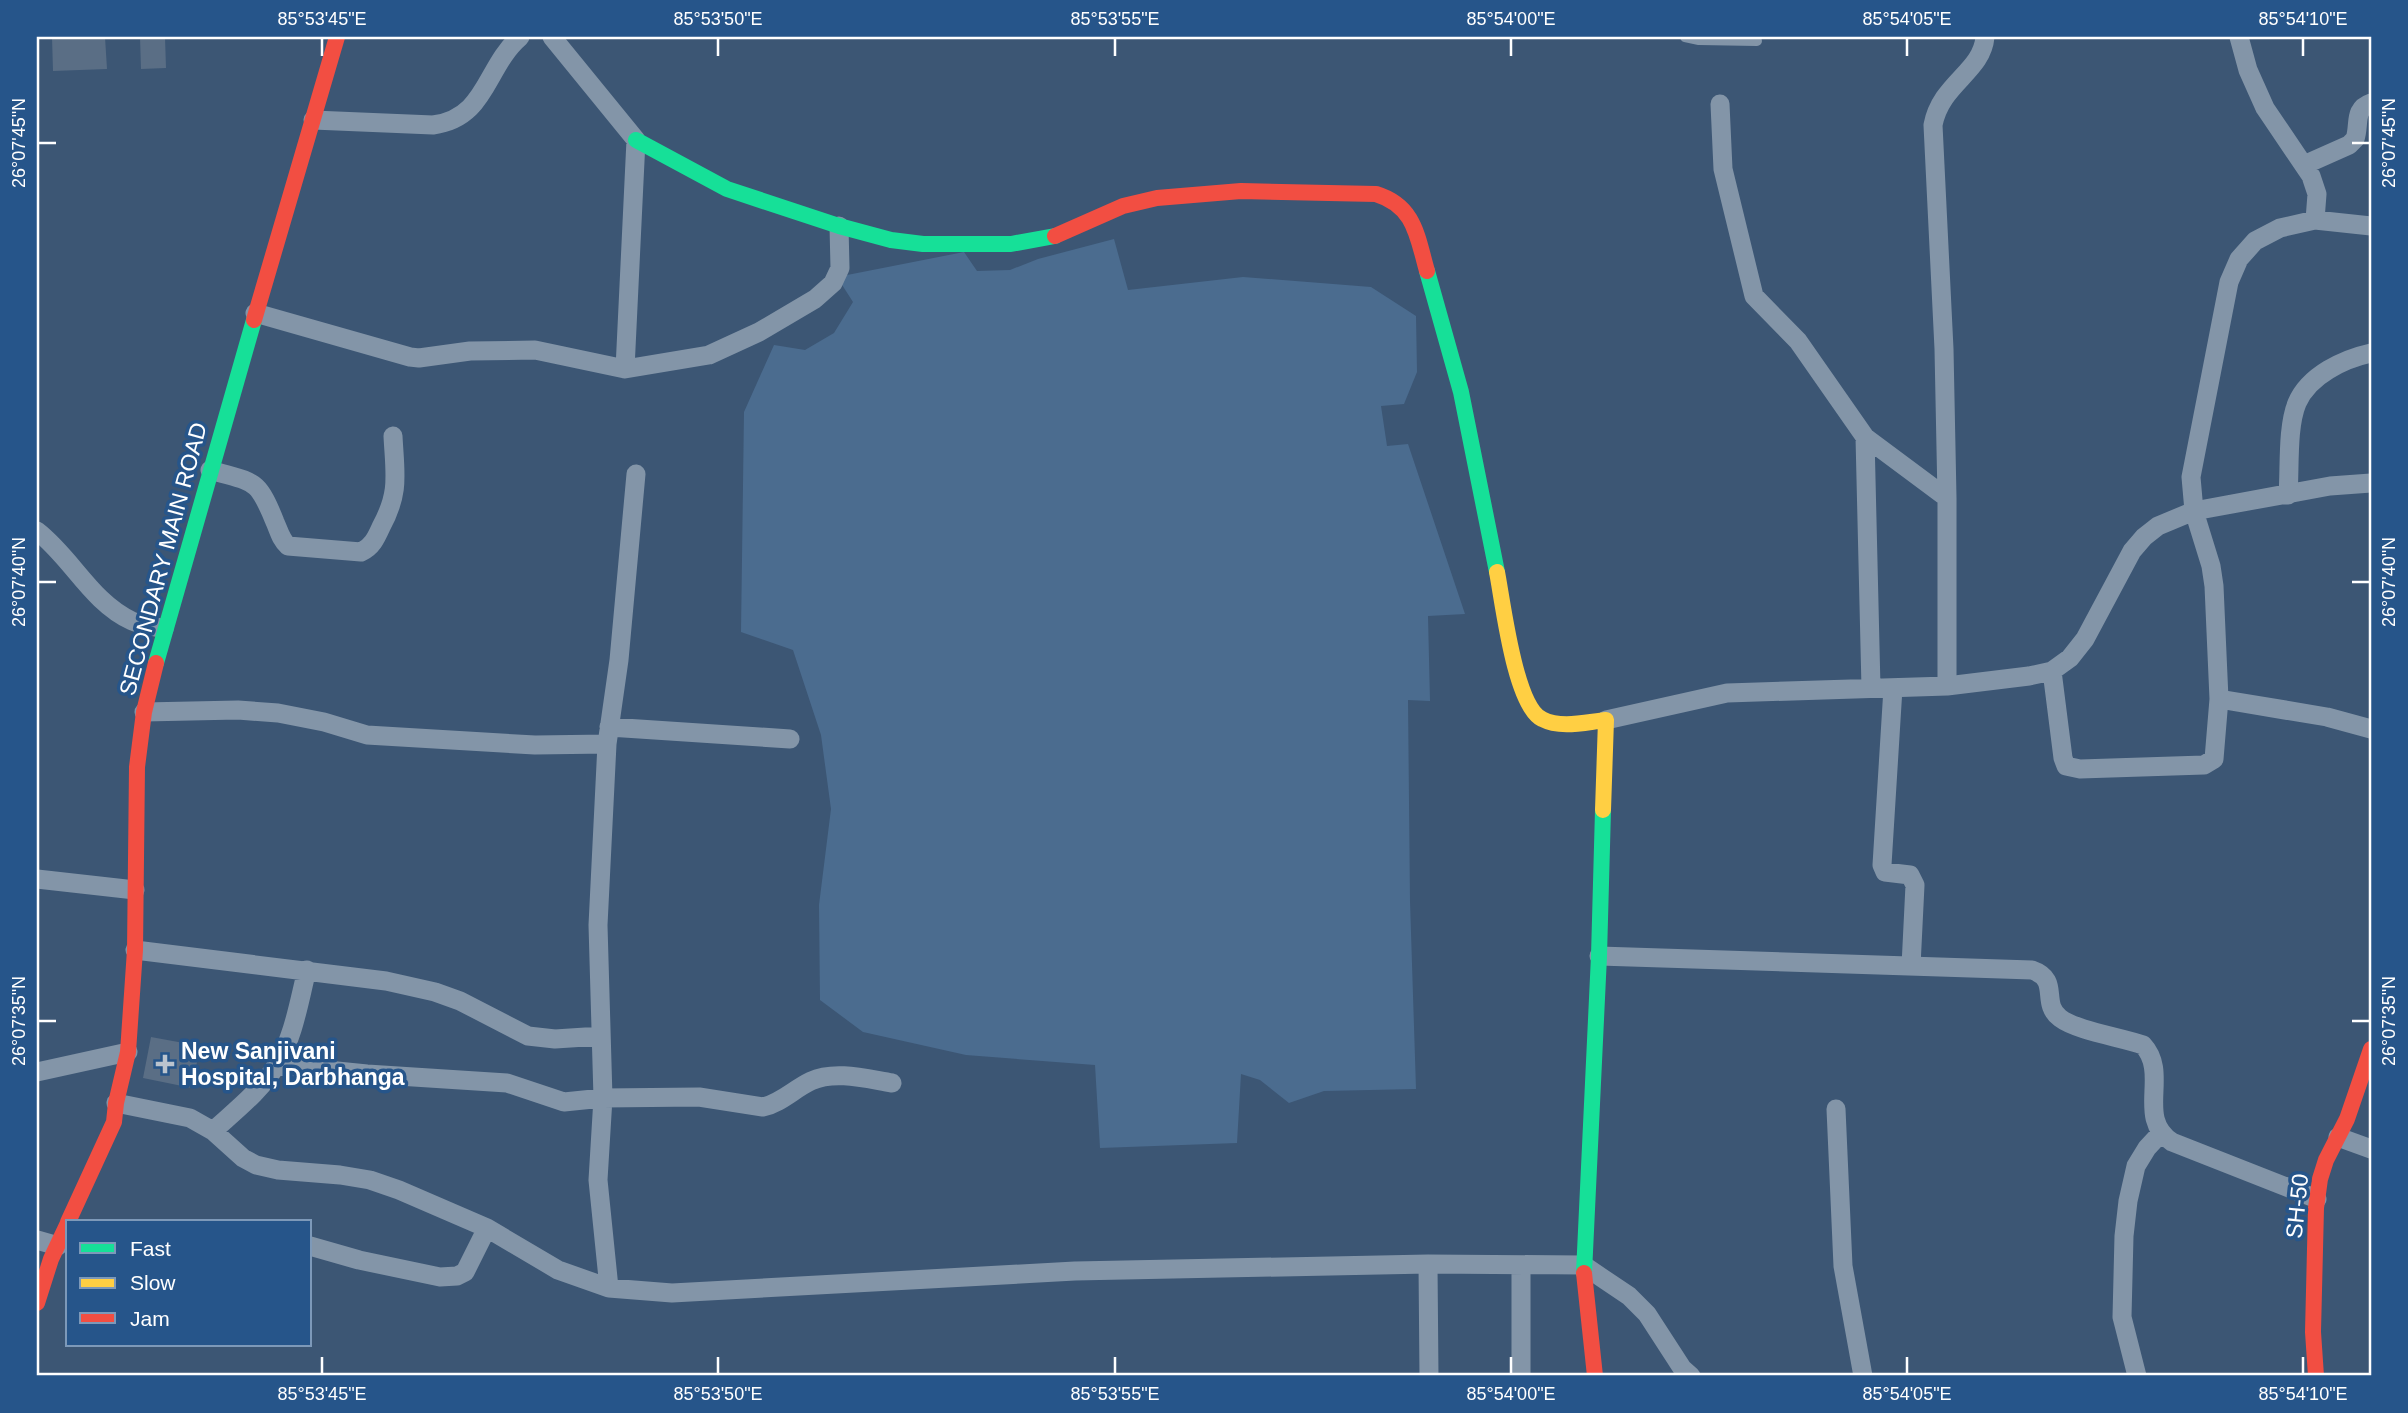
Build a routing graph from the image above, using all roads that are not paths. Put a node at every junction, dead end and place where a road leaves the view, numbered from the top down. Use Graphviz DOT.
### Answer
graph roads {
  1 [pos="337,37"];
  2 [pos="520,37"];
  3 [pos="552,37"];
  4 [pos="1685,37"];
  5 [pos="1985,37"];
  6 [pos="2239,37"];
  7 [pos="1757,41"];
  8 [pos="2371,103"];
  9 [pos="1720,104"];
  10 [pos="313,120"];
  11 [pos="636,140"];
  12 [pos="2304,165"];
  13 [pos="2315,220"];
  14 [pos="839,226"];
  15 [pos="2371,226"];
  16 [pos="255,313"];
  17 [pos="2371,353"];
  18 [pos="625,369"];
  19 [pos="393,436"];
  20 [pos="1866,437"];
  21 [pos="210,470"];
  22 [pos="636,474"];
  23 [pos="2371,483"];
  24 [pos="2288,495"];
  25 [pos="1947,498"];
  26 [pos="2194,511"];
  27 [pos="37,531"];
  28 [pos="164,629"];
  29 [pos="2052,671"];
  30 [pos="1947,686"];
  31 [pos="1871,688"];
  32 [pos="1893,688"];
  33 [pos="2219,699"];
  34 [pos="144,712"];
  35 [pos="1606,720"];
  36 [pos="2371,729"];
  37 [pos="608,736"];
  38 [pos="790,739"];
  39 [pos="37,880"];
  40 [pos="135,890"];
  41 [pos="135,950"];
  42 [pos="1599,956"];
  43 [pos="1911,965"];
  44 [pos="307,970"];
  45 [pos="601,1036"];
  46 [pos="2371,1049"];
  47 [pos="128,1052"];
  48 [pos="277,1065"];
  49 [pos="37,1072"];
  50 [pos="892,1083"];
  51 [pos="604,1098"];
  52 [pos="116,1103"];
  53 [pos="1836,1109"];
  54 [pos="213,1131"];
  55 [pos="2160,1134"];
  56 [pos="2338,1136"];
  57 [pos="2371,1149"];
  58 [pos="2317,1199"];
  59 [pos="69,1220"];
  60 [pos="66,1227"];
  61 [pos="486,1228"];
  62 [pos="37,1240"];
  63 [pos="58,1246"];
  64 [pos="312,1247"];
  65 [pos="1428,1264"];
  66 [pos="1521,1265"];
  67 [pos="1583,1265"];
  68 [pos="609,1288"];
  69 [pos="37,1303"];
  70 [pos="1429,1376"];
  71 [pos="1521,1376"];
  72 [pos="1595,1376"];
  73 [pos="1691,1376"];
  74 [pos="1863,1376"];
  75 [pos="2137,1376"];
  76 [pos="2315,1376"];
  1 -- 10 [label="street, SECONDARY MAIN ROAD"];
  2 -- 10 [label="street"];
  3 -- 11 [label="street"];
  4 -- 7 [label="lane"];
  5 -- 25 [label="street"];
  6 -- 12 [label="street"];
  8 -- 12 [label="street"];
  9 -- 20 [label="street"];
  10 -- 16 [label="street, SECONDARY MAIN ROAD"];
  11 -- 14 [label="street"];
  11 -- 18 [label="street"];
  12 -- 13 [label="street"];
  13 -- 15 [label="street"];
  13 -- 26 [label="street"];
  14 -- 18 [label="street"];
  14 -- 35 [label="street"];
  16 -- 18 [label="street"];
  16 -- 21 [label="street, SECONDARY MAIN ROAD"];
  17 -- 24 [label="street"];
  19 -- 21 [label="street"];
  20 -- 25 [label="street"];
  20 -- 31 [label="street"];
  21 -- 28 [label="street, SECONDARY MAIN ROAD"];
  22 -- 37 [label="street"];
  23 -- 24 [label="street"];
  24 -- 26 [label="street"];
  25 -- 30 [label="street"];
  26 -- 29 [label="street"];
  26 -- 33 [label="street"];
  27 -- 28 [label="street"];
  28 -- 34 [label="street, SECONDARY MAIN ROAD"];
  29 -- 30 [label="street"];
  29 -- 33 [label="street"];
  30 -- 32 [label="street"];
  31 -- 32 [label="street"];
  31 -- 35 [label="street"];
  32 -- 43 [label="street"];
  33 -- 36 [label="street"];
  34 -- 37 [label="street"];
  34 -- 40 [label="street, SECONDARY MAIN ROAD"];
  35 -- 42 [label="street"];
  37 -- 38 [label="street"];
  37 -- 45 [label="street"];
  39 -- 40 [label="street"];
  40 -- 41 [label="street, SECONDARY MAIN ROAD"];
  41 -- 44 [label="street"];
  41 -- 47 [label="street, SECONDARY MAIN ROAD"];
  42 -- 43 [label="street"];
  42 -- 67 [label="street"];
  43 -- 55 [label="street"];
  44 -- 45 [label="street"];
  44 -- 48 [label="street"];
  45 -- 51 [label="street"];
  46 -- 56 [label="street, SH-50"];
  47 -- 49 [label="street"];
  47 -- 52 [label="street, SECONDARY MAIN ROAD"];
  48 -- 51 [label="street"];
  48 -- 54 [label="street"];
  50 -- 51 [label="street"];
  51 -- 68 [label="street"];
  52 -- 54 [label="street"];
  52 -- 59 [label="street, SECONDARY MAIN ROAD"];
  53 -- 74 [label="street"];
  54 -- 61 [label="street"];
  55 -- 58 [label="street"];
  55 -- 75 [label="street"];
  56 -- 57 [label="street"];
  56 -- 58 [label="street, SH-50"];
  58 -- 76 [label="street, SH-50"];
  60 -- 63 [label="street, SECONDARY MAIN ROAD"];
  61 -- 64 [label="street"];
  61 -- 68 [label="street"];
  62 -- 63 [label="street"];
  63 -- 69 [label="street, SECONDARY MAIN ROAD"];
  65 -- 66 [label="street"];
  65 -- 68 [label="street"];
  65 -- 70 [label="street"];
  66 -- 67 [label="street"];
  66 -- 71 [label="street"];
  67 -- 72 [label="street"];
  67 -- 73 [label="street"];
}
